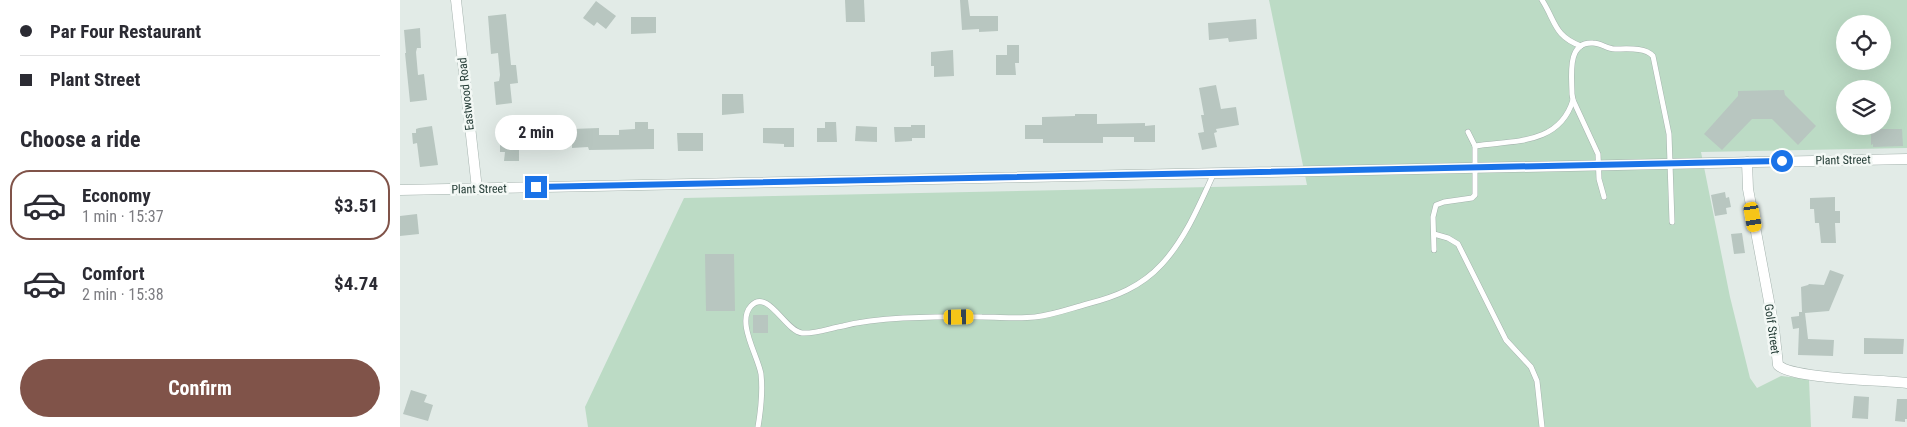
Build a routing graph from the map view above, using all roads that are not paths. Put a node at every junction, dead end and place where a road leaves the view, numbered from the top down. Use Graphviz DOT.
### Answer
graph roads {
  1 [pos="456,0"];
  2 [pos="1542,0"];
  3 [pos="1581,46"];
  4 [pos="1572,100"];
  5 [pos="1468,132"];
  6 [pos="1475,146"];
  7 [pos="1907,159"];
  8 [pos="1747,162"];
  9 [pos="1671,164"];
  10 [pos="1598,165"];
  11 [pos="1475,168"];
  12 [pos="1214,173"];
  13 [pos="477,188"];
  14 [pos="400,190"];
  15 [pos="1604,197"];
  16 [pos="1672,222"];
  17 [pos="1434,234"];
  18 [pos="1434,250"];
  19 [pos="1907,382"];
  20 [pos="758,427"];
  21 [pos="1542,427"];
  1 -- 13 [label="street, Eastwood Road"];
  2 -- 3 [label="lane"];
  3 -- 4 [label="lane"];
  3 -- 9 [label="lane"];
  4 -- 6 [label="lane"];
  4 -- 10 [label="lane"];
  5 -- 6 [label="lane"];
  6 -- 11 [label="lane"];
  7 -- 8 [label="street, Plant Street"];
  8 -- 9 [label="street, Plant Street"];
  8 -- 19 [label="street, Golf Street"];
  9 -- 10 [label="street, Plant Street"];
  9 -- 16 [label="lane"];
  10 -- 11 [label="street, Plant Street"];
  10 -- 15 [label="lane"];
  11 -- 12 [label="street, Plant Street"];
  11 -- 17 [label="lane"];
  12 -- 13 [label="street, Plant Street"];
  12 -- 20 [label="lane"];
  13 -- 14 [label="street, Plant Street"];
  17 -- 18 [label="lane"];
  17 -- 21 [label="lane"];
}
